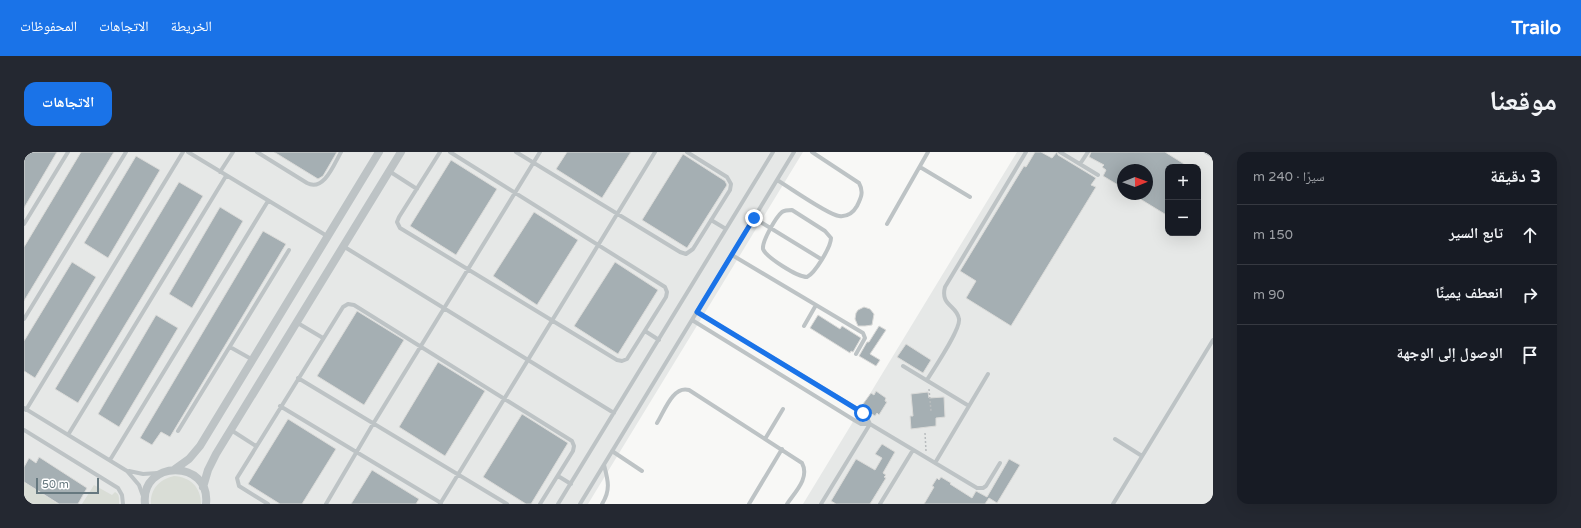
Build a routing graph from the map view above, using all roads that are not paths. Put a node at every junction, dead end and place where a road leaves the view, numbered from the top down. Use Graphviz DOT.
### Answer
graph roads {
  1 [pos="68,152"];
  2 [pos="126,152"];
  3 [pos="183,152"];
  4 [pos="188,152"];
  5 [pos="233,152"];
  6 [pos="257,152"];
  7 [pos="341,152"];
  8 [pos="379,152"];
  9 [pos="401,152"];
  10 [pos="440,152"];
  11 [pos="450,152"];
  12 [pos="516,152"];
  13 [pos="540,152"];
  14 [pos="654,152"];
  15 [pos="687,152"];
  16 [pos="773,152"];
  17 [pos="794,152"];
  18 [pos="812,152"];
  19 [pos="928,152"];
  20 [pos="1026,152"];
  21 [pos="1060,152"];
  22 [pos="1088,152"];
  23 [pos="1206,152"];
  24 [pos="1213,156"];
  25 [pos="534,163"];
  26 [pos="1080,164"];
  27 [pos="920,167"];
  28 [pos="389,171"];
  29 [pos="220,172"];
  30 [pos="1098,175"];
  31 [pos="226,176"];
  32 [pos="777,180"];
  33 [pos="417,189"];
  34 [pos="515,193"];
  35 [pos="970,198"];
  36 [pos="268,202"];
  37 [pos="617,213"];
  38 [pos="754,218"];
  39 [pos="711,220"];
  40 [pos="24,224"];
  41 [pos="887,224"];
  42 [pos="771,228"];
  43 [pos="726,229"];
  44 [pos="327,236"];
  45 [pos="598,244"];
  46 [pos="343,246"];
  47 [pos="289,250"];
  48 [pos="732,254"];
  49 [pos="821,259"];
  50 [pos="468,270"];
  51 [pos="816,305"];
  52 [pos="444,308"];
  53 [pos="697,312"];
  54 [pos="24,319"];
  55 [pos="552,320"];
  56 [pos="692,320"];
  57 [pos="296,322"];
  58 [pos="804,326"];
  59 [pos="645,331"];
  60 [pos="323,338"];
  61 [pos="659,340"];
  62 [pos="1213,340"];
  63 [pos="230,347"];
  64 [pos="420,347"];
  65 [pos="856,354"];
  66 [pos="528,359"];
  67 [pos="253,360"];
  68 [pos="903,366"];
  69 [pos="988,374"];
  70 [pos="298,378"];
  71 [pos="806,380"];
  72 [pos="928,381"];
  73 [pos="802,387"];
  74 [pos="504,398"];
  75 [pos="280,406"];
  76 [pos="969,406"];
  77 [pos="25,409"];
  78 [pos="783,409"];
  79 [pos="614,413"];
  80 [pos="657,423"];
  81 [pos="373,424"];
  82 [pos="870,424"];
  83 [pos="24,430"];
  84 [pos="231,430"];
  85 [pos="178,432"];
  86 [pos="68,435"];
  87 [pos="765,439"];
  88 [pos="1115,439"];
  89 [pos="256,446"];
  90 [pos="782,449"];
  91 [pos="913,450"];
  92 [pos="612,451"];
  93 [pos="356,453"];
  94 [pos="1142,456"];
  95 [pos="110,460"];
  96 [pos="935,463"];
  97 [pos="1000,463"];
  98 [pos="604,464"];
  99 [pos="175,469"];
  100 [pos="127,471"];
  101 [pos="642,471"];
  102 [pos="160,473"];
  103 [pos="458,474"];
  104 [pos="558,476"];
  105 [pos="571,484"];
  106 [pos="203,488"];
  107 [pos="207,502"];
  108 [pos="145,503"];
  109 [pos="123,504"];
  110 [pos="268,504"];
  111 [pos="326,504"];
  112 [pos="441,504"];
  113 [pos="507,504"];
  114 [pos="540,504"];
  115 [pos="558,504"];
  116 [pos="580,504"];
  117 [pos="602,504"];
  118 [pos="749,504"];
  119 [pos="787,504"];
  120 [pos="821,504"];
  121 [pos="880,504"];
  122 [pos="1113,504"];
  1 -- 40 [label="lane"];
  2 -- 54 [label="lane"];
  3 -- 77 [label="lane"];
  4 -- 29 [label="lane"];
  5 -- 29 [label="lane"];
  6 -- 7 [label="lane"];
  8 -- 44 [label="street"];
  9 -- 28 [label="street"];
  10 -- 33 [label="lane"];
  11 -- 34 [label="lane"];
  12 -- 25 [label="lane"];
  13 -- 25 [label="lane"];
  14 -- 37 [label="lane"];
  15 -- 39 [label="lane"];
  16 -- 43 [label="lane"];
  17 -- 32 [label="lane"];
  18 -- 32 [label="lane"];
  19 -- 27 [label="lane"];
  20 -- 72 [label="lane"];
  21 -- 26 [label="lane"];
  22 -- 26 [label="lane"];
  23 -- 24 [label="lane"];
  25 -- 34 [label="lane"];
  25 -- 37 [label="lane"];
  26 -- 30 [label="lane"];
  27 -- 35 [label="lane"];
  27 -- 41 [label="lane"];
  28 -- 33 [label="lane"];
  28 -- 46 [label="street"];
  29 -- 31 [label="lane"];
  31 -- 36 [label="lane"];
  31 -- 86 [label="lane"];
  32 -- 38 [label="lane"];
  33 -- 50 [label="lane"];
  34 -- 45 [label="lane"];
  34 -- 50 [label="lane"];
  36 -- 44 [label="lane"];
  36 -- 95 [label="lane"];
  37 -- 39 [label="lane"];
  37 -- 45 [label="lane"];
  38 -- 42 [label="lane"];
  38 -- 48 [label="lane"];
  39 -- 43 [label="lane"];
  42 -- 49 [label="lane"];
  42 -- 49 [label="lane"];
  42 -- 49 [label="lane"];
  43 -- 61 [label="lane"];
  44 -- 67 [label="street"];
  45 -- 55 [label="lane"];
  45 -- 59 [label="lane"];
  46 -- 52 [label="lane"];
  46 -- 57 [label="street"];
  47 -- 63 [label="lane"];
  48 -- 51 [label="lane"];
  48 -- 53 [label="lane"];
  50 -- 52 [label="lane"];
  50 -- 55 [label="lane"];
  51 -- 58 [label="lane"];
  51 -- 65 [label="lane"];
  52 -- 64 [label="lane"];
  52 -- 66 [label="lane"];
  53 -- 56 [label="lane"];
  53 -- 71 [label="lane"];
  55 -- 59 [label="lane"];
  55 -- 66 [label="lane"];
  56 -- 73 [label="lane"];
  56 -- 92 [label="lane"];
  57 -- 60 [label="lane"];
  57 -- 84 [label="street"];
  59 -- 61 [label="lane"];
  60 -- 64 [label="lane"];
  60 -- 70 [label="lane"];
  61 -- 79 [label="lane"];
  62 -- 94 [label="lane"];
  63 -- 67 [label="lane"];
  63 -- 85 [label="lane"];
  64 -- 74 [label="lane"];
  64 -- 81 [label="lane"];
  66 -- 74 [label="lane"];
  66 -- 79 [label="lane"];
  67 -- 99 [label="street"];
  68 -- 72 [label="lane"];
  69 -- 76 [label="lane"];
  70 -- 75 [label="lane"];
  70 -- 81 [label="lane"];
  71 -- 73 [label="lane"];
  71 -- 82 [label="lane"];
  72 -- 76 [label="lane"];
  73 -- 82 [label="lane"];
  74 -- 103 [label="lane"];
  74 -- 104 [label="lane"];
  75 -- 89 [label="lane"];
  75 -- 93 [label="lane"];
  76 -- 96 [label="lane"];
  77 -- 86 [label="lane"];
  78 -- 87 [label="lane"];
  79 -- 105 [label="lane"];
  80 -- 87 [label="lane"];
  81 -- 93 [label="lane"];
  81 -- 103 [label="lane"];
  82 -- 91 [label="lane"];
  82 -- 120 [label="lane"];
  83 -- 109 [label="lane"];
  84 -- 89 [label="lane"];
  84 -- 106 [label="street"];
  86 -- 95 [label="lane"];
  87 -- 90 [label="lane"];
  88 -- 94 [label="lane"];
  89 -- 110 [label="lane"];
  90 -- 118 [label="lane"];
  90 -- 119 [label="lane"];
  91 -- 96 [label="lane"];
  91 -- 121 [label="lane"];
  92 -- 98 [label="lane"];
  92 -- 101 [label="lane"];
  93 -- 111 [label="lane"];
  93 -- 112 [label="lane"];
  94 -- 122 [label="lane"];
  95 -- 100 [label="lane"];
  96 -- 97 [label="lane"];
  98 -- 116 [label="lane"];
  98 -- 117 [label="lane"];
  99 -- 102 [label="street"];
  99 -- 106 [label="street"];
  100 -- 102 [label="lane"];
  100 -- 108 [label="lane"];
  102 -- 108 [label="street"];
  103 -- 112 [label="lane"];
  103 -- 113 [label="lane"];
  104 -- 105 [label="lane"];
  104 -- 114 [label="lane"];
  105 -- 115 [label="lane"];
  106 -- 107 [label="street"];
}
